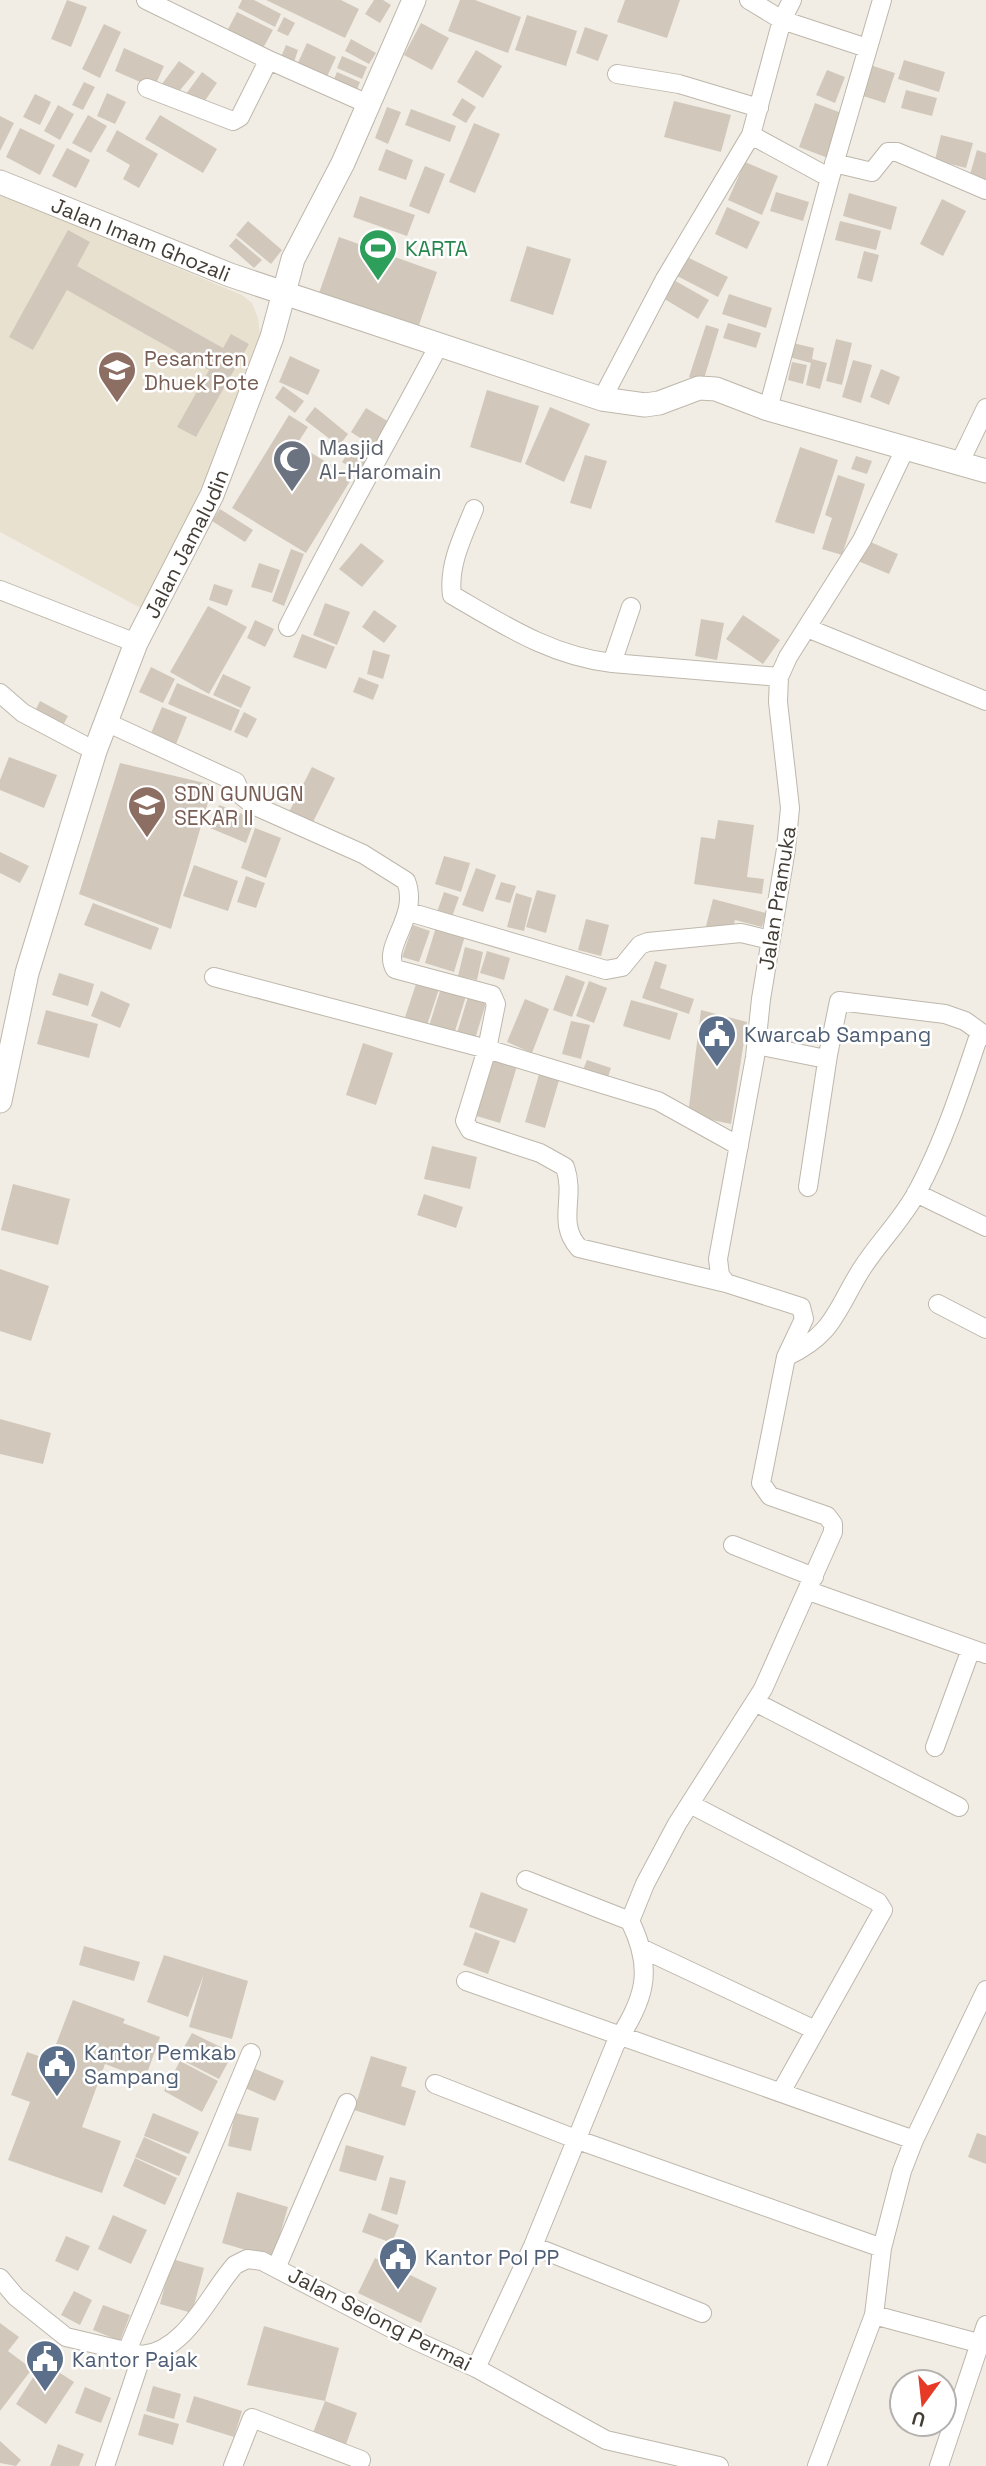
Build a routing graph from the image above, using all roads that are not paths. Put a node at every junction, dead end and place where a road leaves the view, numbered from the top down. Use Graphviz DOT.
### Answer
graph roads {
  1 [pos="146,0"];
  2 [pos="414,0"];
  3 [pos="749,0"];
  4 [pos="792,0"];
  5 [pos="882,0"];
  6 [pos="782,20"];
  7 [pos="867,48"];
  8 [pos="271,61"];
  9 [pos="617,74"];
  10 [pos="147,88"];
  11 [pos="368,104"];
  12 [pos="759,108"];
  13 [pos="751,135"];
  14 [pos="832,170"];
  15 [pos="0,182"];
  16 [pos="986,190"];
  17 [pos="283,293"];
  18 [pos="440,343"];
  19 [pos="602,398"];
  20 [pos="986,408"];
  21 [pos="768,410"];
  22 [pos="905,449"];
  23 [pos="959,464"];
  24 [pos="986,471"];
  25 [pos="474,509"];
  26 [pos="0,590"];
  27 [pos="631,607"];
  28 [pos="288,628"];
  29 [pos="807,628"];
  30 [pos="136,643"];
  31 [pos="612,663"];
  32 [pos="779,677"];
  33 [pos="0,693"];
  34 [pos="986,701"];
  35 [pos="106,722"];
  36 [pos="94,751"];
  37 [pos="409,912"];
  38 [pos="770,940"];
  39 [pos="214,977"];
  40 [pos="983,1034"];
  41 [pos="757,1045"];
  42 [pos="487,1049"];
  43 [pos="828,1055"];
  44 [pos="0,1096"];
  45 [pos="739,1146"];
  46 [pos="808,1187"];
  47 [pos="916,1193"];
  48 [pos="986,1227"];
  49 [pos="726,1283"];
  50 [pos="938,1304"];
  51 [pos="986,1329"];
  52 [pos="786,1357"];
  53 [pos="733,1545"];
  54 [pos="811,1584"];
  55 [pos="979,1651"];
  56 [pos="755,1702"];
  57 [pos="935,1747"];
  58 [pos="690,1804"];
  59 [pos="959,1807"];
  60 [pos="526,1881"];
  61 [pos="630,1922"];
  62 [pos="643,1949"];
  63 [pos="466,1981"];
  64 [pos="986,1990"];
  65 [pos="815,2030"];
  66 [pos="621,2035"];
  67 [pos="251,2053"];
  68 [pos="435,2084"];
  69 [pos="780,2092"];
  70 [pos="347,2103"];
  71 [pos="578,2140"];
  72 [pos="914,2140"];
  73 [pos="533,2246"];
  74 [pos="882,2248"];
  75 [pos="277,2266"];
  76 [pos="0,2278"];
  77 [pos="702,2313"];
  78 [pos="874,2315"];
  79 [pos="986,2325"];
  80 [pos="978,2343"];
  81 [pos="135,2353"];
  82 [pos="476,2368"];
  83 [pos="365,2464"];
  84 [pos="105,2466"];
  85 [pos="233,2466"];
  86 [pos="719,2466"];
  87 [pos="817,2466"];
  88 [pos="939,2466"];
  1 -- 8 [label="street"];
  2 -- 11 [label="street, Jalan Jamaludin"];
  3 -- 6 [label="street"];
  4 -- 6 [label="street"];
  5 -- 7 [label="street"];
  6 -- 7 [label="street"];
  6 -- 12 [label="street"];
  7 -- 14 [label="street"];
  8 -- 10 [label="street"];
  8 -- 11 [label="street"];
  9 -- 12 [label="street"];
  11 -- 17 [label="street, Jalan Jamaludin"];
  12 -- 13 [label="street"];
  13 -- 14 [label="street"];
  13 -- 19 [label="street"];
  14 -- 16 [label="street"];
  14 -- 21 [label="street"];
  15 -- 17 [label="street, Jalan Imam Ghozali"];
  17 -- 18 [label="street, Jalan Imam Ghozali"];
  17 -- 30 [label="street, Jalan Jamaludin"];
  18 -- 19 [label="street, Jalan Imam Ghozali"];
  18 -- 28 [label="street"];
  19 -- 21 [label="street, Jalan Imam Ghozali"];
  20 -- 23 [label="street"];
  21 -- 22 [label="street, Jalan Imam Ghozali"];
  22 -- 23 [label="street, Jalan Imam Ghozali"];
  22 -- 29 [label="street, Jalan Pramuka"];
  23 -- 24 [label="street, Jalan Imam Ghozali"];
  25 -- 31 [label="street"];
  26 -- 30 [label="street"];
  27 -- 31 [label="street"];
  29 -- 32 [label="street, Jalan Pramuka"];
  29 -- 34 [label="street"];
  30 -- 35 [label="street, Jalan Jamaludin"];
  31 -- 32 [label="street"];
  32 -- 38 [label="street, Jalan Pramuka"];
  33 -- 36 [label="street"];
  35 -- 36 [label="street, Jalan Jamaludin"];
  35 -- 37 [label="street"];
  36 -- 44 [label="street, Jalan Jamaludin"];
  37 -- 38 [label="street"];
  37 -- 42 [label="street"];
  38 -- 41 [label="street, Jalan Pramuka"];
  39 -- 42 [label="street"];
  40 -- 43 [label="street"];
  40 -- 47 [label="street"];
  41 -- 43 [label="street"];
  41 -- 45 [label="street, Jalan Pramuka"];
  42 -- 45 [label="street"];
  42 -- 49 [label="street"];
  43 -- 46 [label="street"];
  45 -- 49 [label="street, Jalan Pramuka"];
  47 -- 48 [label="street"];
  47 -- 52 [label="street"];
  49 -- 52 [label="street"];
  50 -- 51 [label="street"];
  52 -- 54 [label="street"];
  53 -- 54 [label="street"];
  54 -- 55 [label="street"];
  54 -- 56 [label="street"];
  55 -- 57 [label="street"];
  56 -- 58 [label="street"];
  56 -- 59 [label="street"];
  58 -- 61 [label="street"];
  58 -- 65 [label="street"];
  60 -- 61 [label="street"];
  61 -- 62 [label="street"];
  62 -- 65 [label="street"];
  62 -- 66 [label="street"];
  63 -- 66 [label="street"];
  64 -- 72 [label="street"];
  65 -- 69 [label="street"];
  66 -- 69 [label="street"];
  66 -- 71 [label="street"];
  67 -- 81 [label="street"];
  68 -- 71 [label="street"];
  69 -- 72 [label="street"];
  70 -- 75 [label="street"];
  71 -- 73 [label="street"];
  71 -- 74 [label="street"];
  72 -- 74 [label="street"];
  73 -- 77 [label="street"];
  73 -- 82 [label="street"];
  74 -- 78 [label="street"];
  75 -- 81 [label="street, Jalan Selong Permai"];
  75 -- 82 [label="street, Jalan Selong Permai"];
  76 -- 81 [label="street"];
  78 -- 80 [label="street"];
  78 -- 87 [label="street"];
  79 -- 80 [label="street"];
  80 -- 88 [label="street"];
  81 -- 84 [label="street"];
  82 -- 86 [label="street, Jalan Selong Permai"];
  83 -- 85 [label="street"];
}
